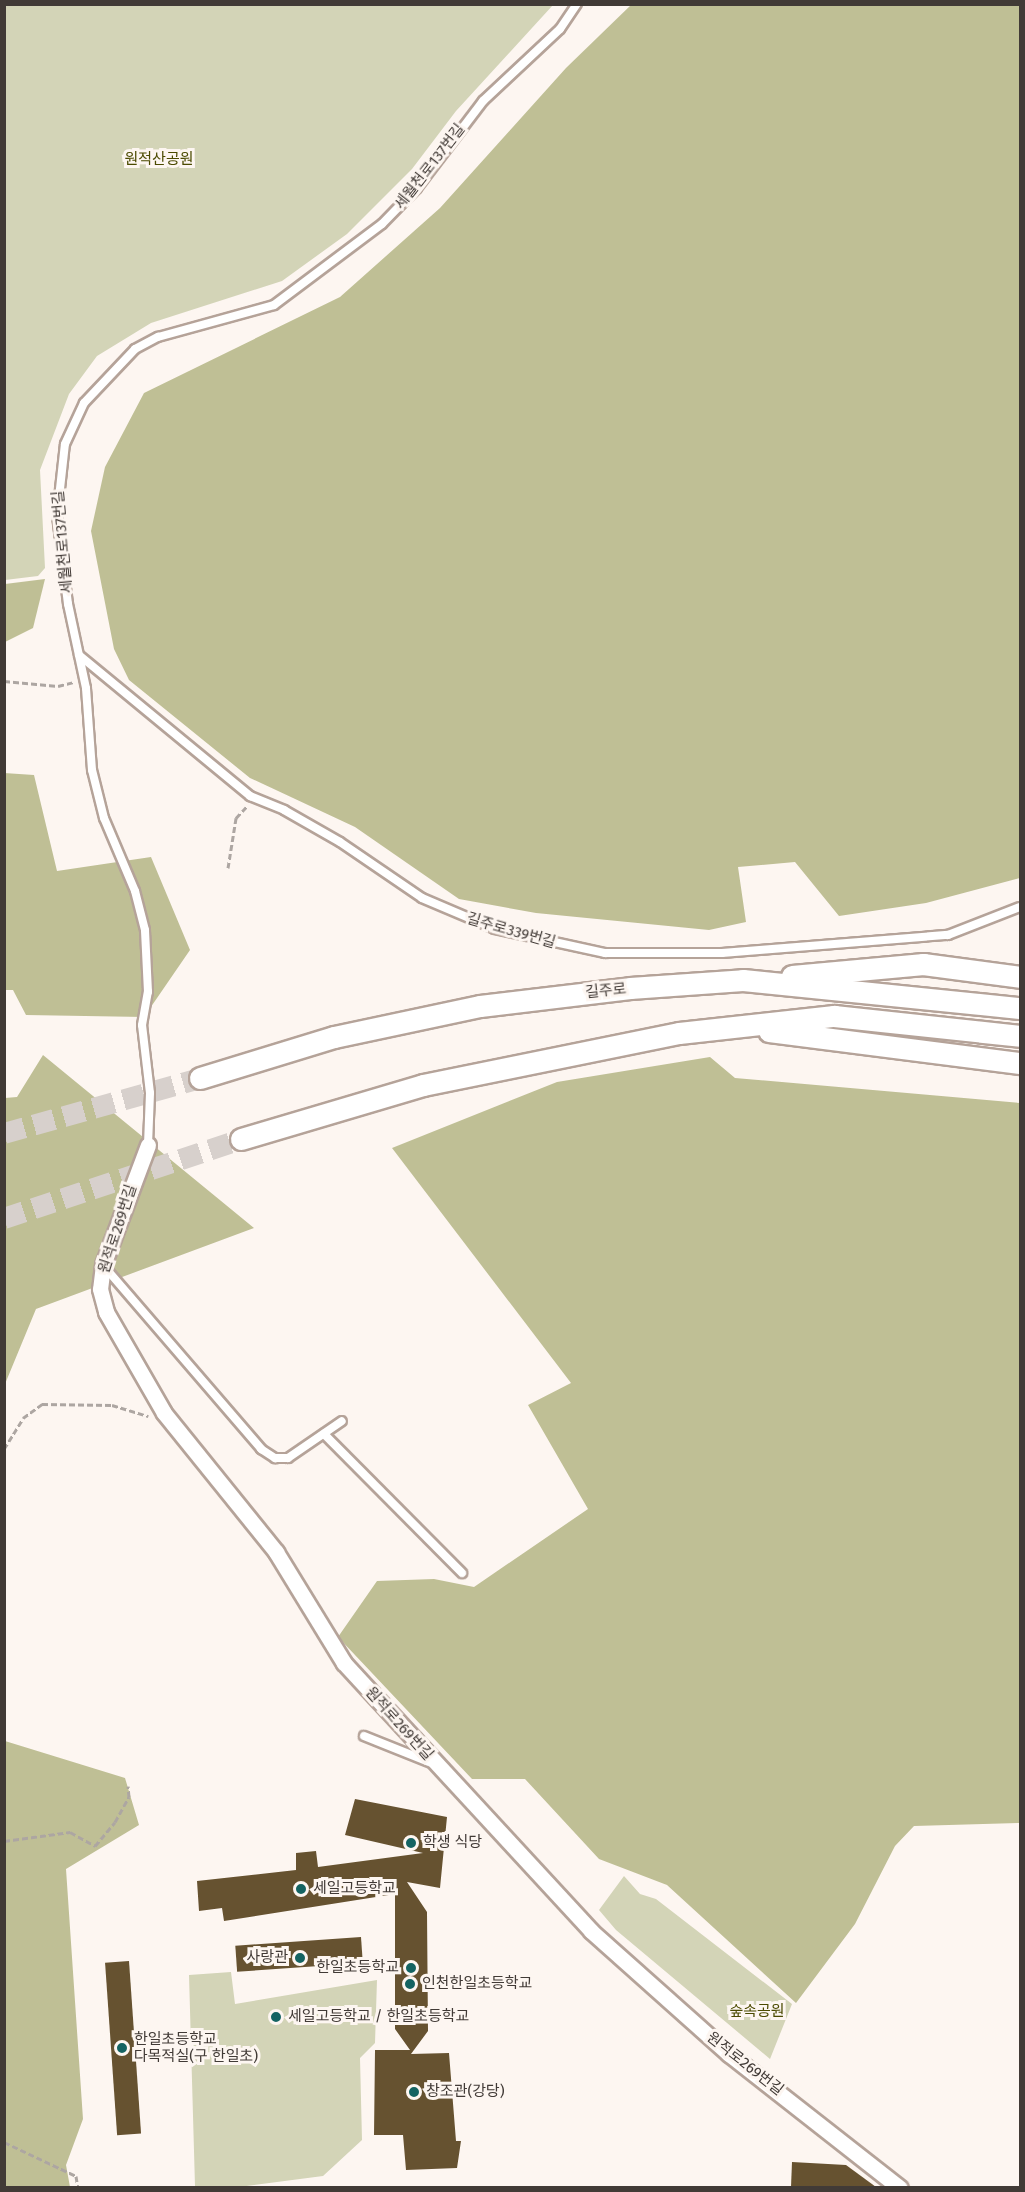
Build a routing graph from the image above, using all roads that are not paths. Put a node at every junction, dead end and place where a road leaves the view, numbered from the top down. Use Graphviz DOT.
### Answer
graph roads {
  1 [pos="577,4"];
  2 [pos="79,655"];
  3 [pos="1020,907"];
  4 [pos="1020,977"];
  5 [pos="743,980"];
  6 [pos="1020,1008"];
  7 [pos="733,1027"];
  8 [pos="1020,1036"];
  9 [pos="1020,1063"];
  10 [pos="200,1078"];
  11 [pos="242,1139"];
  12 [pos="148,1145"];
  13 [pos="104,1264"];
  14 [pos="342,1421"];
  15 [pos="324,1434"];
  16 [pos="462,1573"];
  17 [pos="364,1736"];
  18 [pos="438,1767"];
  19 [pos="900,2187"];
  1 -- 2 [label="lane, 세월천로137번길"];
  2 -- 3 [label="lane, 길주로339번길"];
  2 -- 12 [label="lane, 세월천로137번길"];
  4 -- 5 [label="main road"];
  5 -- 6 [label="main road, 길주로"];
  5 -- 10 [label="main road, 길주로"];
  7 -- 8 [label="main road"];
  7 -- 9 [label="main road"];
  7 -- 11 [label="main road"];
  12 -- 13 [label="street, 원적로269번길"];
  13 -- 15 [label="lane"];
  13 -- 18 [label="street, 원적로269번길"];
  14 -- 15 [label="lane"];
  15 -- 16 [label="lane"];
  17 -- 18 [label="lane"];
  18 -- 19 [label="street, 원적로269번길"];
}
